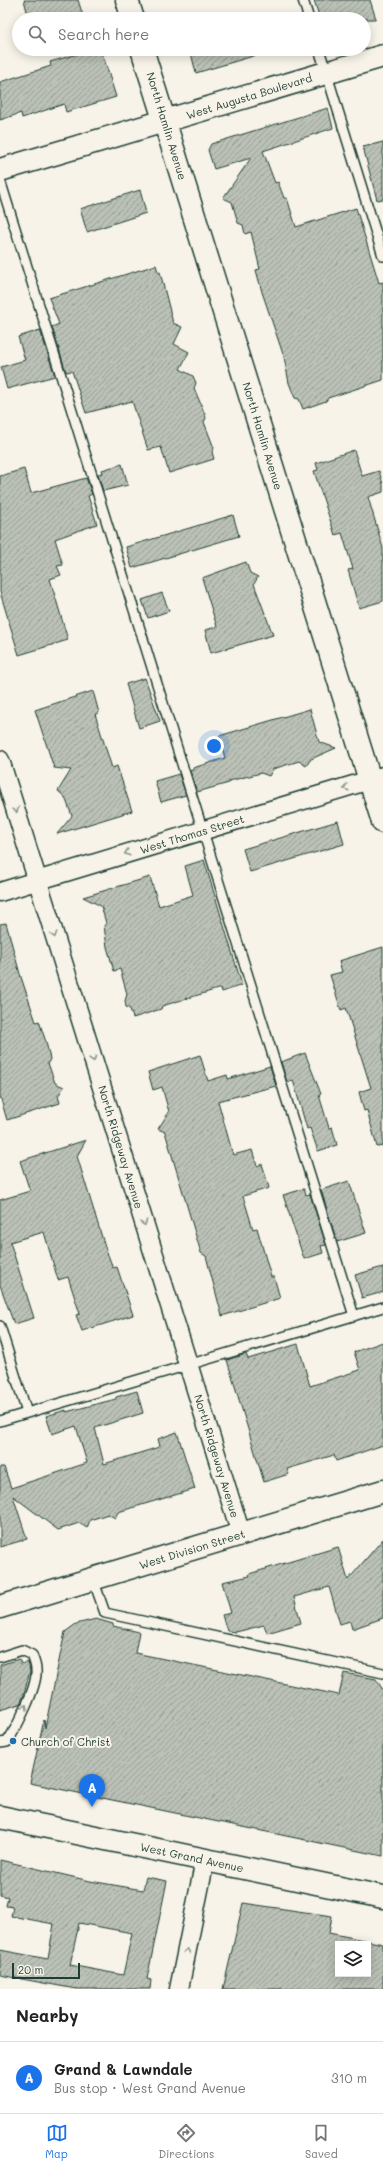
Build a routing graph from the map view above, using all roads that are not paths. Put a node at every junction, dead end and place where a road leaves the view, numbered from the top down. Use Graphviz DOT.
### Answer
graph roads {
  1 [pos="127,0"];
  2 [pos="303,0"];
  3 [pos="131,12"];
  4 [pos="307,12"];
  5 [pos="144,56"];
  6 [pos="321,56"];
  7 [pos="383,56"];
  8 [pos="326,73"];
  9 [pos="165,121"];
  10 [pos="0,170"];
  11 [pos="0,180"];
  12 [pos="383,256"];
  13 [pos="0,760"];
  14 [pos="376,778"];
  15 [pos="383,822"];
  16 [pos="204,830"];
  17 [pos="38,880"];
  18 [pos="0,892"];
  19 [pos="383,1307"];
  20 [pos="354,1316"];
  21 [pos="0,1326"];
  22 [pos="188,1365"];
  23 [pos="27,1413"];
  24 [pos="0,1421"];
  25 [pos="383,1491"];
  26 [pos="241,1534"];
  27 [pos="93,1579"];
  28 [pos="0,1607"];
  29 [pos="0,1657"];
  30 [pos="383,1673"];
  31 [pos="4,1742"];
  32 [pos="0,1817"];
  33 [pos="205,1860"];
  34 [pos="383,1897"];
  35 [pos="180,1989"];
  1 -- 3 [label="street"];
  2 -- 4 [label="lane"];
  5 -- 9 [label="street, North Hamlin Avenue"];
  6 -- 8 [label="lane"];
  7 -- 8 [label="street, West Augusta Boulevard"];
  8 -- 9 [label="street, West Augusta Boulevard"];
  8 -- 12 [label="lane"];
  9 -- 10 [label="street, West Augusta Boulevard"];
  9 -- 14 [label="street, North Hamlin Avenue"];
  11 -- 16 [label="lane"];
  13 -- 17 [label="street, North Ridgeway Avenue, one-way"];
  14 -- 15 [label="street, North Hamlin Avenue"];
  14 -- 16 [label="street, West Thomas Street, one-way"];
  16 -- 17 [label="street, West Thomas Street, one-way"];
  16 -- 20 [label="lane"];
  17 -- 18 [label="street, West Thomas Street"];
  17 -- 22 [label="street, North Ridgeway Avenue, one-way"];
  19 -- 20 [label="lane"];
  20 -- 22 [label="lane"];
  21 -- 23 [label="lane"];
  22 -- 23 [label="lane"];
  22 -- 26 [label="street, North Ridgeway Avenue"];
  23 -- 24 [label="lane"];
  25 -- 26 [label="street, West Division Street"];
  26 -- 27 [label="street, West Division Street"];
  27 -- 28 [label="street, West Division Street"];
  27 -- 30 [label="lane"];
  31 -- 29 [label="lane, one-way"];
  32 -- 33 [label="street, West Grand Avenue"];
  33 -- 34 [label="street, West Grand Avenue"];
  35 -- 33 [label="street, one-way"];
}
